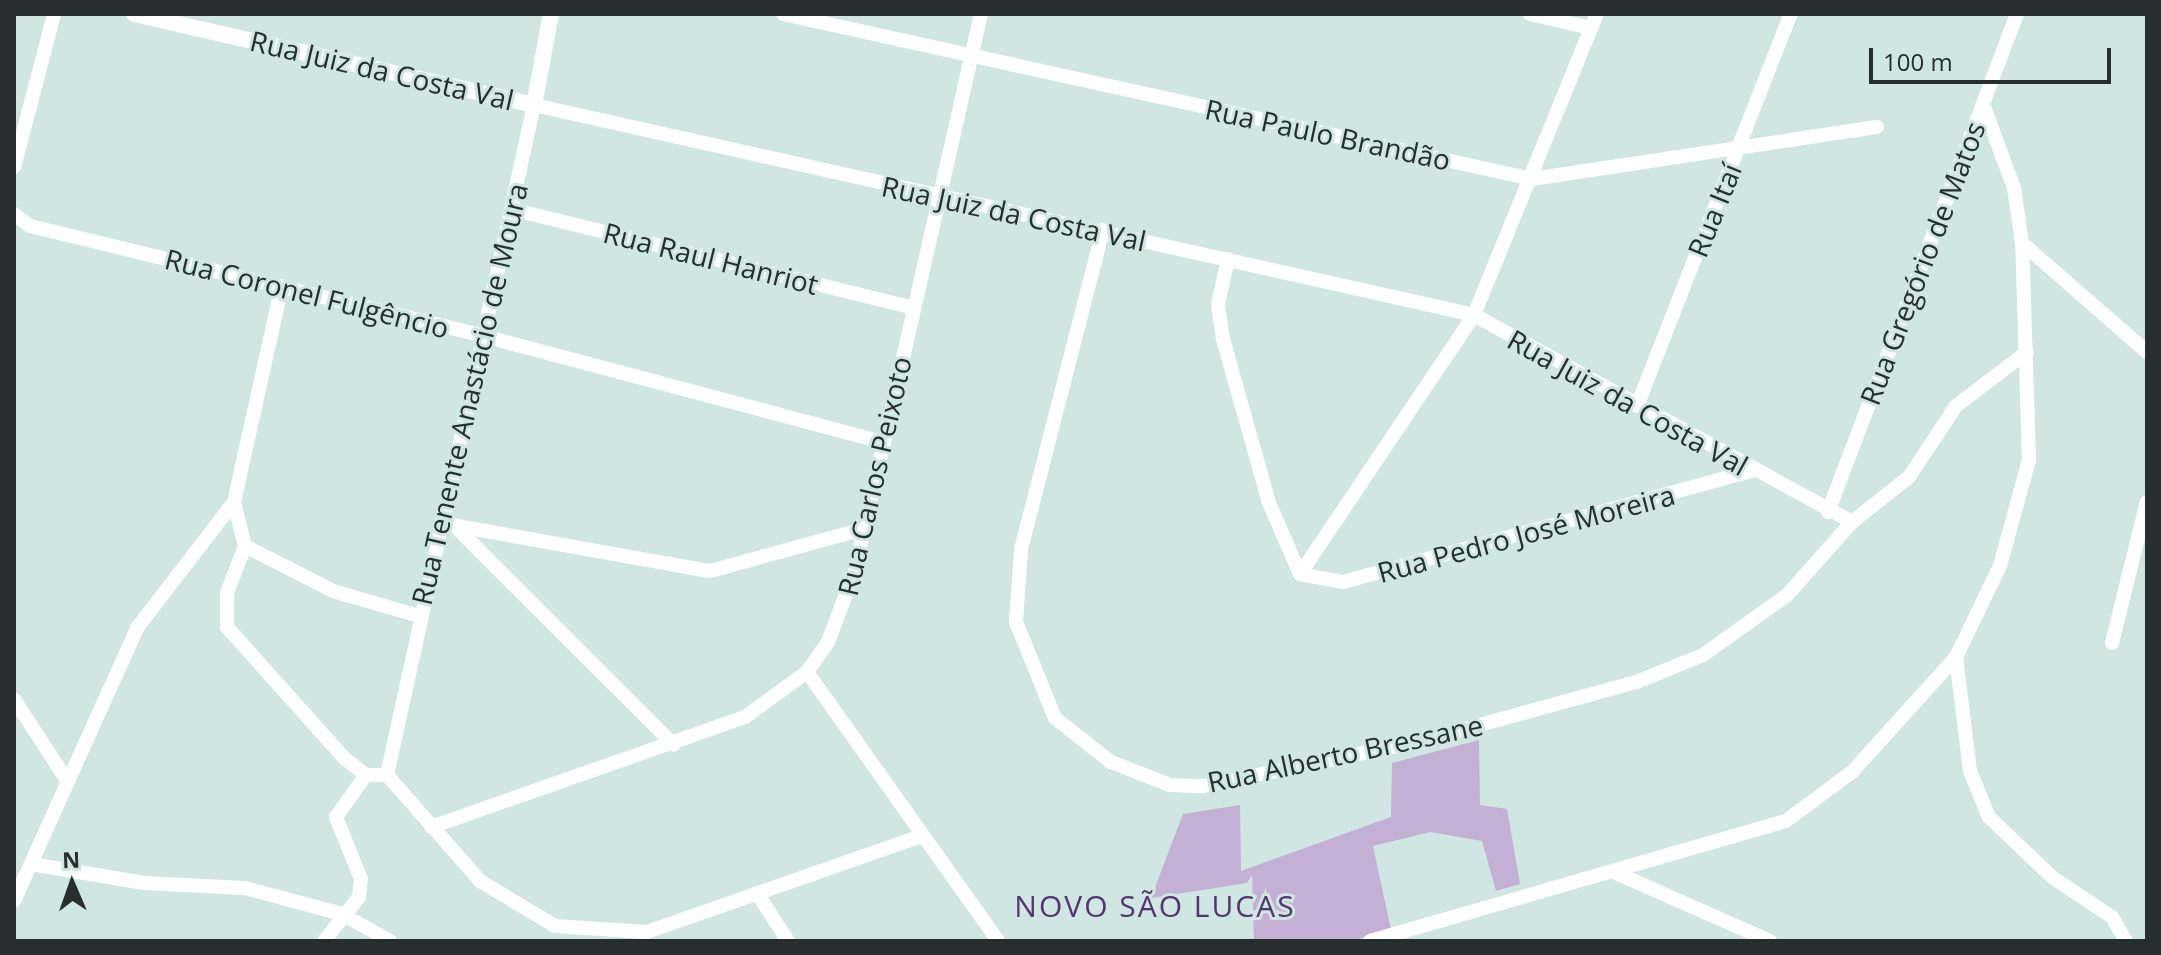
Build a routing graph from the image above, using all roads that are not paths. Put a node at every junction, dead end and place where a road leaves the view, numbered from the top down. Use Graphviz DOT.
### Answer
graph roads {
  1 [pos="54,14"];
  2 [pos="134,14"];
  3 [pos="551,14"];
  4 [pos="783,14"];
  5 [pos="981,14"];
  6 [pos="1530,14"];
  7 [pos="1791,14"];
  8 [pos="2017,14"];
  9 [pos="1594,21"];
  10 [pos="971,56"];
  11 [pos="1983,104"];
  12 [pos="534,105"];
  13 [pos="1877,127"];
  14 [pos="1738,150"];
  15 [pos="14,167"];
  16 [pos="1532,179"];
  17 [pos="940,200"];
  18 [pos="511,209"];
  19 [pos="14,214"];
  20 [pos="1103,230"];
  21 [pos="2022,243"];
  22 [pos="1228,259"];
  23 [pos="282,286"];
  24 [pos="911,307"];
  25 [pos="1474,315"];
  26 [pos="480,335"];
  27 [pos="2027,352"];
  28 [pos="2147,352"];
  29 [pos="1637,406"];
  30 [pos="882,442"];
  31 [pos="1751,471"];
  32 [pos="234,502"];
  33 [pos="2147,502"];
  34 [pos="1828,512"];
  35 [pos="1852,522"];
  36 [pos="440,523"];
  37 [pos="458,529"];
  38 [pos="864,529"];
  39 [pos="245,546"];
  40 [pos="1300,574"];
  41 [pos="419,616"];
  42 [pos="2112,643"];
  43 [pos="1956,657"];
  44 [pos="807,672"];
  45 [pos="14,699"];
  46 [pos="674,745"];
  47 [pos="366,775"];
  48 [pos="387,775"];
  49 [pos="68,782"];
  50 [pos="431,827"];
  51 [pos="919,837"];
  52 [pos="31,864"];
  53 [pos="1616,873"];
  54 [pos="759,896"];
  55 [pos="14,901"];
  56 [pos="342,914"];
  57 [pos="557,934"];
  58 [pos="324,941"];
  59 [pos="390,941"];
  60 [pos="788,941"];
  61 [pos="998,941"];
  62 [pos="1370,941"];
  63 [pos="1770,941"];
  64 [pos="2126,941"];
  1 -- 15 [label="street"];
  2 -- 12 [label="street, Rua Juiz da Costa Val"];
  3 -- 12 [label="street, Rua Tenente Anastácio de Moura"];
  4 -- 10 [label="street, Rua Paulo Brandão"];
  5 -- 10 [label="street, Rua Carlos Peixoto"];
  6 -- 9 [label="street"];
  7 -- 14 [label="street, Rua Itaí"];
  8 -- 11 [label="street, Rua Gregório de Matos"];
  9 -- 16 [label="street"];
  10 -- 16 [label="street, Rua Paulo Brandão"];
  10 -- 17 [label="street, Rua Carlos Peixoto"];
  11 -- 21 [label="street"];
  11 -- 34 [label="street, Rua Gregório de Matos"];
  12 -- 17 [label="street, Rua Juiz da Costa Val"];
  12 -- 18 [label="street, Rua Tenente Anastácio de Moura"];
  13 -- 14 [label="street, Rua Paulo Brandão"];
  14 -- 16 [label="street, Rua Paulo Brandão"];
  14 -- 29 [label="street, Rua Itaí"];
  16 -- 25 [label="street"];
  17 -- 20 [label="street, Rua Juiz da Costa Val"];
  17 -- 24 [label="street, Rua Carlos Peixoto"];
  18 -- 24 [label="street, Rua Raul Hanriot"];
  18 -- 26 [label="street, Rua Tenente Anastácio de Moura"];
  19 -- 23 [label="street, Rua Coronel Fulgêncio"];
  20 -- 22 [label="street, Rua Juiz da Costa Val"];
  20 -- 35 [label="street, Rua Alberto Bressane"];
  21 -- 27 [label="street"];
  21 -- 28 [label="street"];
  22 -- 25 [label="street, Rua Juiz da Costa Val"];
  22 -- 40 [label="street"];
  23 -- 26 [label="street, Rua Coronel Fulgêncio"];
  23 -- 32 [label="street"];
  24 -- 30 [label="street, Rua Carlos Peixoto"];
  25 -- 29 [label="street, Rua Juiz da Costa Val"];
  25 -- 40 [label="street"];
  26 -- 30 [label="street, Rua Coronel Fulgêncio"];
  26 -- 36 [label="street, Rua Tenente Anastácio de Moura"];
  27 -- 35 [label="street, Rua Alberto Bressane"];
  27 -- 43 [label="street"];
  29 -- 31 [label="street, Rua Juiz da Costa Val"];
  30 -- 38 [label="street, Rua Carlos Peixoto"];
  31 -- 34 [label="street, Rua Juiz da Costa Val"];
  31 -- 40 [label="street, Rua Pedro José Moreira"];
  32 -- 39 [label="street"];
  32 -- 49 [label="street"];
  33 -- 42 [label="street"];
  34 -- 35 [label="street, Rua Juiz da Costa Val"];
  36 -- 37 [label="street"];
  36 -- 41 [label="street, Rua Tenente Anastácio de Moura"];
  37 -- 38 [label="street"];
  37 -- 46 [label="street"];
  38 -- 44 [label="street, Rua Carlos Peixoto"];
  39 -- 41 [label="street"];
  39 -- 47 [label="street"];
  41 -- 48 [label="street, Rua Tenente Anastácio de Moura"];
  43 -- 53 [label="street"];
  43 -- 64 [label="street"];
  44 -- 46 [label="street, Rua Carlos Peixoto"];
  44 -- 51 [label="street"];
  45 -- 49 [label="street"];
  46 -- 50 [label="street, Rua Carlos Peixoto"];
  47 -- 48 [label="street"];
  47 -- 56 [label="street"];
  48 -- 50 [label="street"];
  49 -- 52 [label="street"];
  50 -- 57 [label="street"];
  51 -- 54 [label="street"];
  51 -- 61 [label="street"];
  52 -- 55 [label="street"];
  52 -- 56 [label="street"];
  53 -- 62 [label="street"];
  53 -- 63 [label="street"];
  54 -- 57 [label="street"];
  54 -- 60 [label="street"];
  56 -- 58 [label="street"];
  56 -- 59 [label="street"];
}
